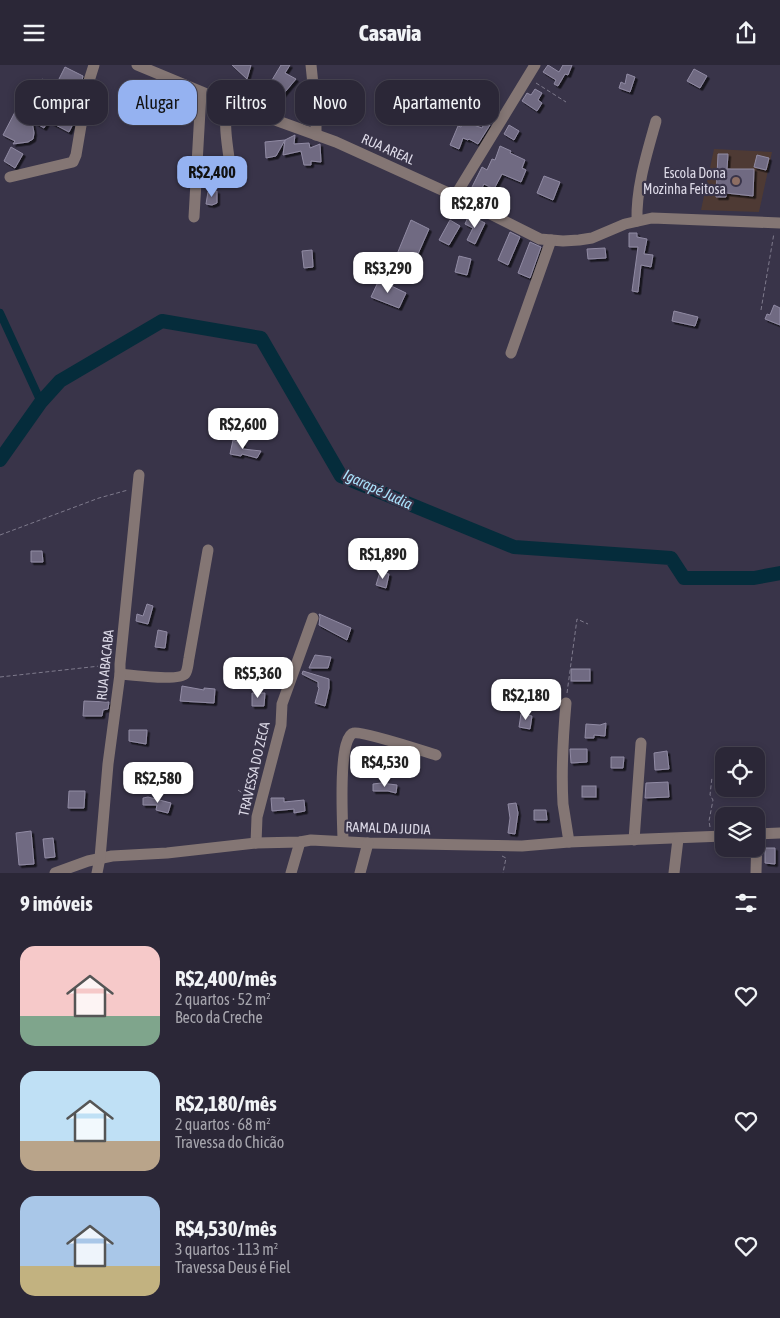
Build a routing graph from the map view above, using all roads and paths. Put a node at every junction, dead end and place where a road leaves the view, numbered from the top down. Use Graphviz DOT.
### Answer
graph roads {
  1 [pos="94,65"];
  2 [pos="137,65"];
  3 [pos="311,65"];
  4 [pos="534,65"];
  5 [pos="527,78"];
  6 [pos="201,93"];
  7 [pos="207,95"];
  8 [pos="566,101"];
  9 [pos="656,121"];
  10 [pos="285,124"];
  11 [pos="226,125"];
  12 [pos="316,135"];
  13 [pos="231,172"];
  14 [pos="10,177"];
  15 [pos="455,196"];
  16 [pos="194,217"];
  17 [pos="638,221"];
  18 [pos="778,223"];
  19 [pos="551,240"];
  20 [pos="761,310"];
  21 [pos="511,353"];
  22 [pos="140,475"];
  23 [pos="138,488"];
  24 [pos="0,535"];
  25 [pos="208,550"];
  26 [pos="313,618"];
  27 [pos="588,624"];
  28 [pos="120,669"];
  29 [pos="0,677"];
  30 [pos="566,703"];
  31 [pos="641,743"];
  32 [pos="436,755"];
  33 [pos="712,777"];
  34 [pos="238,790"];
  35 [pos="261,797"];
  36 [pos="715,832"];
  37 [pos="780,833"];
  38 [pos="765,834"];
  39 [pos="715,837"];
  40 [pos="678,839"];
  41 [pos="634,840"];
  42 [pos="343,841"];
  43 [pos="300,842"];
  44 [pos="569,842"];
  45 [pos="256,843"];
  46 [pos="368,843"];
  47 [pos="500,845"];
  48 [pos="756,857"];
  49 [pos="100,858"];
  50 [pos="55,873"];
  51 [pos="97,873"];
  52 [pos="291,873"];
  53 [pos="360,873"];
  54 [pos="503,873"];
  55 [pos="674,873"];
  56 [pos="756,873"];
  1 -- 14 [label="street"];
  2 -- 6 [label="street, RUA AREAL"];
  3 -- 12 [label="street"];
  4 -- 5 [label="street"];
  5 -- 8 [label="path"];
  5 -- 15 [label="street"];
  6 -- 7 [label="street, RUA AREAL"];
  6 -- 16 [label="street"];
  9 -- 17 [label="street"];
  10 -- 12 [label="street, RUA AREAL"];
  11 -- 13 [label="street"];
  12 -- 15 [label="street, RUA AREAL"];
  15 -- 19 [label="street, RUA AREAL"];
  17 -- 18 [label="street, RUA AREAL"];
  17 -- 19 [label="street, RUA AREAL"];
  18 -- 20 [label="path"];
  19 -- 21 [label="street"];
  22 -- 23 [label="street, RUA ABACABA"];
  23 -- 24 [label="path"];
  23 -- 28 [label="street, RUA ABACABA"];
  25 -- 28 [label="street"];
  26 -- 35 [label="street, TRAVESSA DO ZECA"];
  27 -- 30 [label="path"];
  28 -- 29 [label="path"];
  28 -- 49 [label="street, RUA ABACABA"];
  30 -- 44 [label="street"];
  31 -- 41 [label="street"];
  32 -- 42 [label="street"];
  33 -- 36 [label="path"];
  34 -- 35 [label="path"];
  35 -- 45 [label="street, TRAVESSA DO ZECA"];
  37 -- 38 [label="street"];
  39 -- 40 [label="street, RAMAL DA JUDIA"];
  40 -- 41 [label="street, RAMAL DA JUDIA"];
  40 -- 55 [label="street"];
  41 -- 44 [label="street, RAMAL DA JUDIA"];
  42 -- 43 [label="street, RAMAL DA JUDIA"];
  42 -- 46 [label="street, RAMAL DA JUDIA"];
  43 -- 45 [label="street, RAMAL DA JUDIA"];
  43 -- 52 [label="street"];
  44 -- 47 [label="street, RAMAL DA JUDIA"];
  45 -- 49 [label="street, RAMAL DA JUDIA"];
  46 -- 47 [label="street, RAMAL DA JUDIA"];
  46 -- 53 [label="street"];
  47 -- 54 [label="path"];
  48 -- 56 [label="street"];
  49 -- 50 [label="street, RAMAL DA JUDIA"];
  49 -- 51 [label="street, RUA ABACABA"];
}
